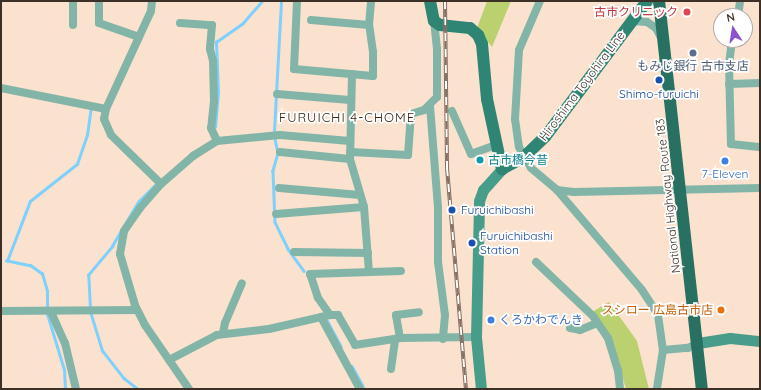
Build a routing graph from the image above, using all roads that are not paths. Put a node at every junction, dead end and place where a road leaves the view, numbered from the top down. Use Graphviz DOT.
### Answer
graph roads {
  1 [pos="73,1"];
  2 [pos="99,1"];
  3 [pos="152,1"];
  4 [pos="297,1"];
  5 [pos="371,1"];
  6 [pos="430,1"];
  7 [pos="540,1"];
  8 [pos="647,1"];
  9 [pos="659,1"];
  10 [pos="311,20"];
  11 [pos="434,21"];
  12 [pos="632,21"];
  13 [pos="180,23"];
  14 [pos="73,25"];
  15 [pos="370,25"];
  16 [pos="139,37"];
  17 [pos="665,46"];
  18 [pos="731,48"];
  19 [pos="352,74"];
  20 [pos="760,83"];
  21 [pos="729,84"];
  22 [pos="1,88"];
  23 [pos="277,94"];
  24 [pos="350,100"];
  25 [pos="430,106"];
  26 [pos="106,109"];
  27 [pos="452,111"];
  28 [pos="217,141"];
  29 [pos="350,141"];
  30 [pos="496,145"];
  31 [pos="759,147"];
  32 [pos="280,152"];
  33 [pos="350,155"];
  34 [pos="523,158"];
  35 [pos="502,169"];
  36 [pos="161,184"];
  37 [pos="279,188"];
  38 [pos="760,188"];
  39 [pos="557,190"];
  40 [pos="681,190"];
  41 [pos="360,195"];
  42 [pos="364,207"];
  43 [pos="276,214"];
  44 [pos="294,252"];
  45 [pos="368,253"];
  46 [pos="536,262"];
  47 [pos="369,272"];
  48 [pos="401,272"];
  49 [pos="242,283"];
  50 [pos="137,310"];
  51 [pos="1,311"];
  52 [pos="51,312"];
  53 [pos="419,312"];
  54 [pos="330,315"];
  55 [pos="321,317"];
  56 [pos="597,323"];
  57 [pos="570,328"];
  58 [pos="223,333"];
  59 [pos="476,337"];
  60 [pos="397,339"];
  61 [pos="442,339"];
  62 [pos="760,341"];
  63 [pos="698,343"];
  64 [pos="663,350"];
  65 [pos="169,360"];
  66 [pos="391,369"];
  67 [pos="76,389"];
  68 [pos="189,389"];
  69 [pos="360,389"];
  70 [pos="481,389"];
  71 [pos="620,389"];
  72 [pos="657,389"];
  73 [pos="702,389"];
  1 -- 14 [label="street"];
  2 -- 16 [label="street"];
  3 -- 16 [label="street"];
  4 -- 19 [label="street"];
  5 -- 15 [label="street"];
  6 -- 11 [label="main road"];
  7 -- 34 [label="street"];
  8 -- 12 [label="main road, Hiroshima Toyohira Line"];
  9 -- 17 [label="highway, National Highway Route 183"];
  10 -- 15 [label="street"];
  11 -- 25 [label="street"];
  11 -- 30 [label="main road"];
  12 -- 17 [label="street"];
  12 -- 34 [label="main road, Hiroshima Toyohira Line"];
  13 -- 28 [label="street"];
  15 -- 19 [label="street"];
  16 -- 26 [label="street"];
  17 -- 40 [label="highway, National Highway Route 183"];
  18 -- 21 [label="street"];
  19 -- 24 [label="street"];
  20 -- 21 [label="street"];
  21 -- 31 [label="street"];
  22 -- 26 [label="street"];
  23 -- 24 [label="street"];
  24 -- 29 [label="street"];
  25 -- 33 [label="street"];
  25 -- 61 [label="street"];
  26 -- 36 [label="street"];
  27 -- 30 [label="street"];
  28 -- 29 [label="street"];
  28 -- 36 [label="street"];
  29 -- 33 [label="street"];
  30 -- 35 [label="main road"];
  32 -- 33 [label="street"];
  33 -- 41 [label="street"];
  34 -- 35 [label="main road, Hiroshima Toyohira Line"];
  34 -- 39 [label="street"];
  35 -- 59 [label="main road"];
  36 -- 50 [label="street"];
  37 -- 41 [label="street"];
  38 -- 40 [label="street"];
  39 -- 40 [label="street"];
  39 -- 64 [label="street"];
  40 -- 63 [label="highway, National Highway Route 183"];
  41 -- 42 [label="street"];
  42 -- 43 [label="street"];
  42 -- 45 [label="street"];
  44 -- 45 [label="street"];
  45 -- 47 [label="street"];
  46 -- 56 [label="street"];
  47 -- 48 [label="street"];
  47 -- 54 [label="street"];
  49 -- 58 [label="street"];
  50 -- 52 [label="street"];
  50 -- 65 [label="street"];
  51 -- 52 [label="street"];
  52 -- 67 [label="street"];
  53 -- 60 [label="street"];
  54 -- 55 [label="street"];
  54 -- 60 [label="street"];
  55 -- 58 [label="street"];
  55 -- 69 [label="street"];
  56 -- 57 [label="street"];
  56 -- 71 [label="street"];
  58 -- 65 [label="street"];
  59 -- 61 [label="street"];
  59 -- 70 [label="main road"];
  60 -- 61 [label="street"];
  60 -- 66 [label="street"];
  62 -- 63 [label="main road"];
  63 -- 64 [label="street"];
  63 -- 73 [label="highway, National Highway Route 183"];
  64 -- 72 [label="street"];
  65 -- 68 [label="street"];
}
